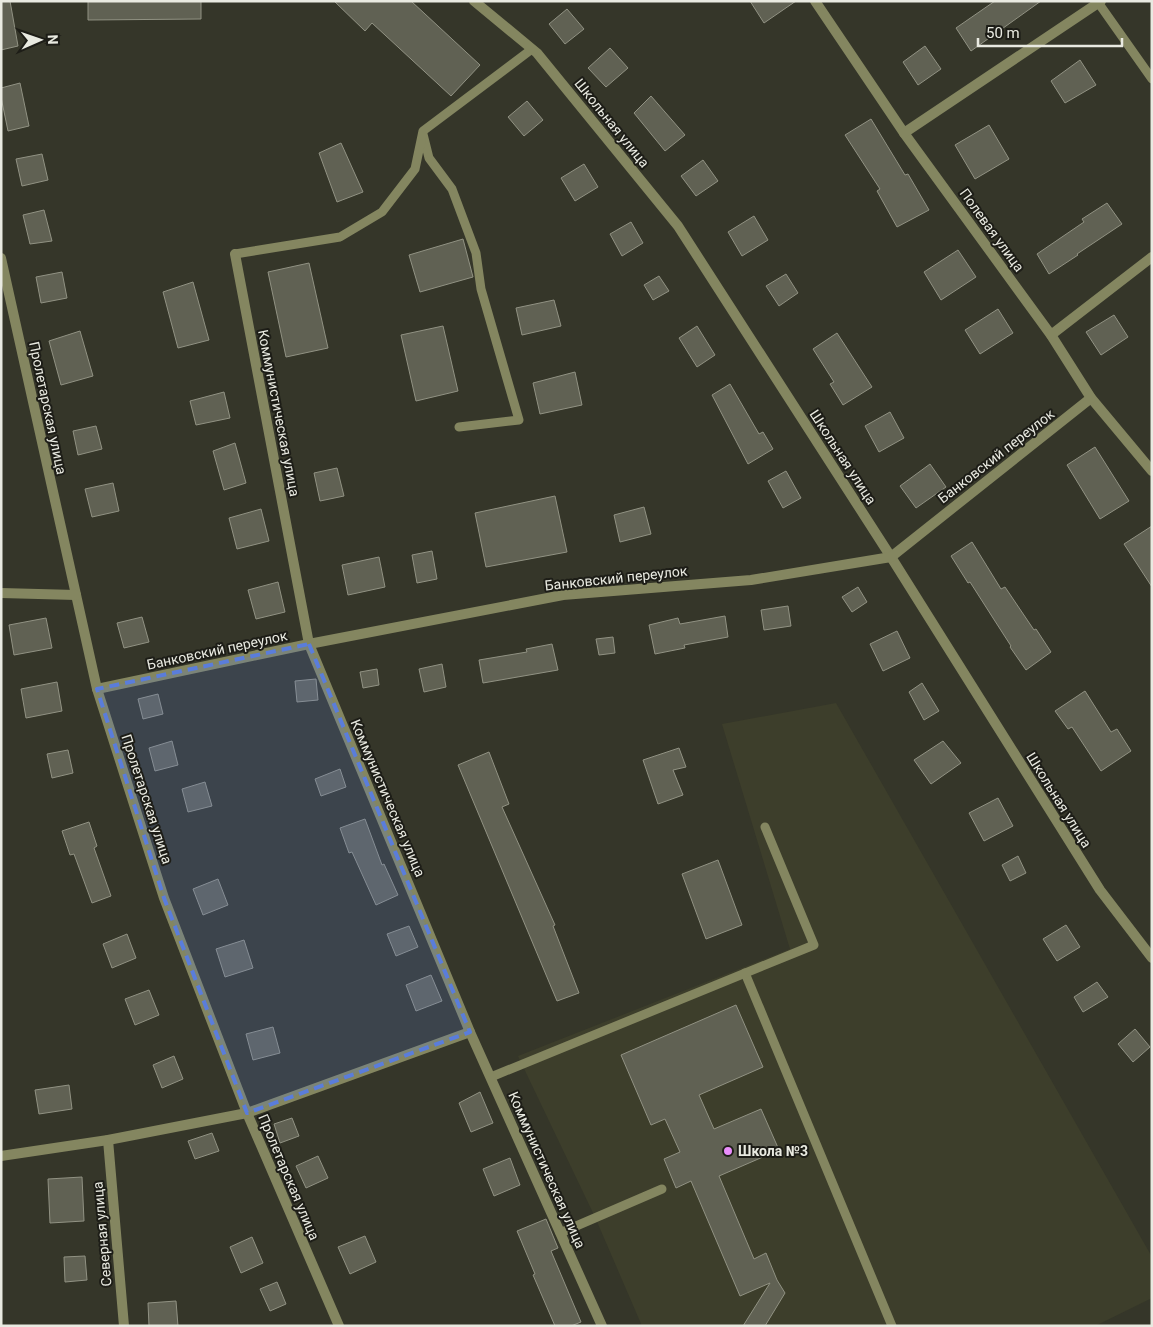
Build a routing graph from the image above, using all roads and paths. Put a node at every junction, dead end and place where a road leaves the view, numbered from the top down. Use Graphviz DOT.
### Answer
graph roads {
  1 [pos="474,1"];
  2 [pos="815,1"];
  3 [pos="1099,2"];
  4 [pos="532,49"];
  5 [pos="1152,79"];
  6 [pos="423,131"];
  7 [pos="904,133"];
  8 [pos="235,254"];
  9 [pos="1152,257"];
  10 [pos="1,258"];
  11 [pos="1051,335"];
  12 [pos="1091,398"];
  13 [pos="460,427"];
  14 [pos="1152,471"];
  15 [pos="891,556"];
  16 [pos="1,594"];
  17 [pos="76,595"];
  18 [pos="308,644"];
  19 [pos="97,689"];
  20 [pos="765,827"];
  21 [pos="1152,958"];
  22 [pos="745,973"];
  23 [pos="470,1032"];
  24 [pos="490,1077"];
  25 [pos="247,1113"];
  26 [pos="108,1140"];
  27 [pos="1,1156"];
  28 [pos="662,1189"];
  29 [pos="560,1233"];
  30 [pos="124,1326"];
  31 [pos="339,1326"];
  32 [pos="602,1326"];
  33 [pos="892,1326"];
  1 -- 4 [label="street, Школьная улица"];
  2 -- 7 [label="street, Полевая улица"];
  3 -- 5 [label="lane"];
  3 -- 7 [label="street"];
  4 -- 6 [label="lane"];
  4 -- 15 [label="street, Школьная улица"];
  6 -- 8 [label="lane"];
  6 -- 13 [label="lane"];
  7 -- 11 [label="street, Полевая улица"];
  8 -- 18 [label="street, Коммунистическая улица"];
  9 -- 11 [label="street"];
  10 -- 17 [label="street, Пролетарская улица"];
  11 -- 12 [label="street, Полевая улица"];
  12 -- 14 [label="street, Полевая улица"];
  12 -- 15 [label="street, Банковский переулок"];
  15 -- 18 [label="street, Банковский переулок"];
  15 -- 21 [label="street, Школьная улица"];
  16 -- 17 [label="street"];
  17 -- 19 [label="street, Пролетарская улица"];
  18 -- 19 [label="street, Банковский переулок"];
  18 -- 23 [label="street, Коммунистическая улица"];
  19 -- 25 [label="street, Пролетарская улица"];
  20 -- 22 [label="lane"];
  22 -- 24 [label="lane"];
  22 -- 33 [label="lane"];
  23 -- 24 [label="street, Коммунистическая улица"];
  23 -- 25 [label="street"];
  24 -- 29 [label="street, Коммунистическая улица"];
  25 -- 26 [label="street"];
  25 -- 31 [label="street, Пролетарская улица"];
  26 -- 27 [label="street"];
  26 -- 30 [label="street, Северная улица"];
  28 -- 29 [label="lane"];
  29 -- 32 [label="street, Коммунистическая улица"];
}
